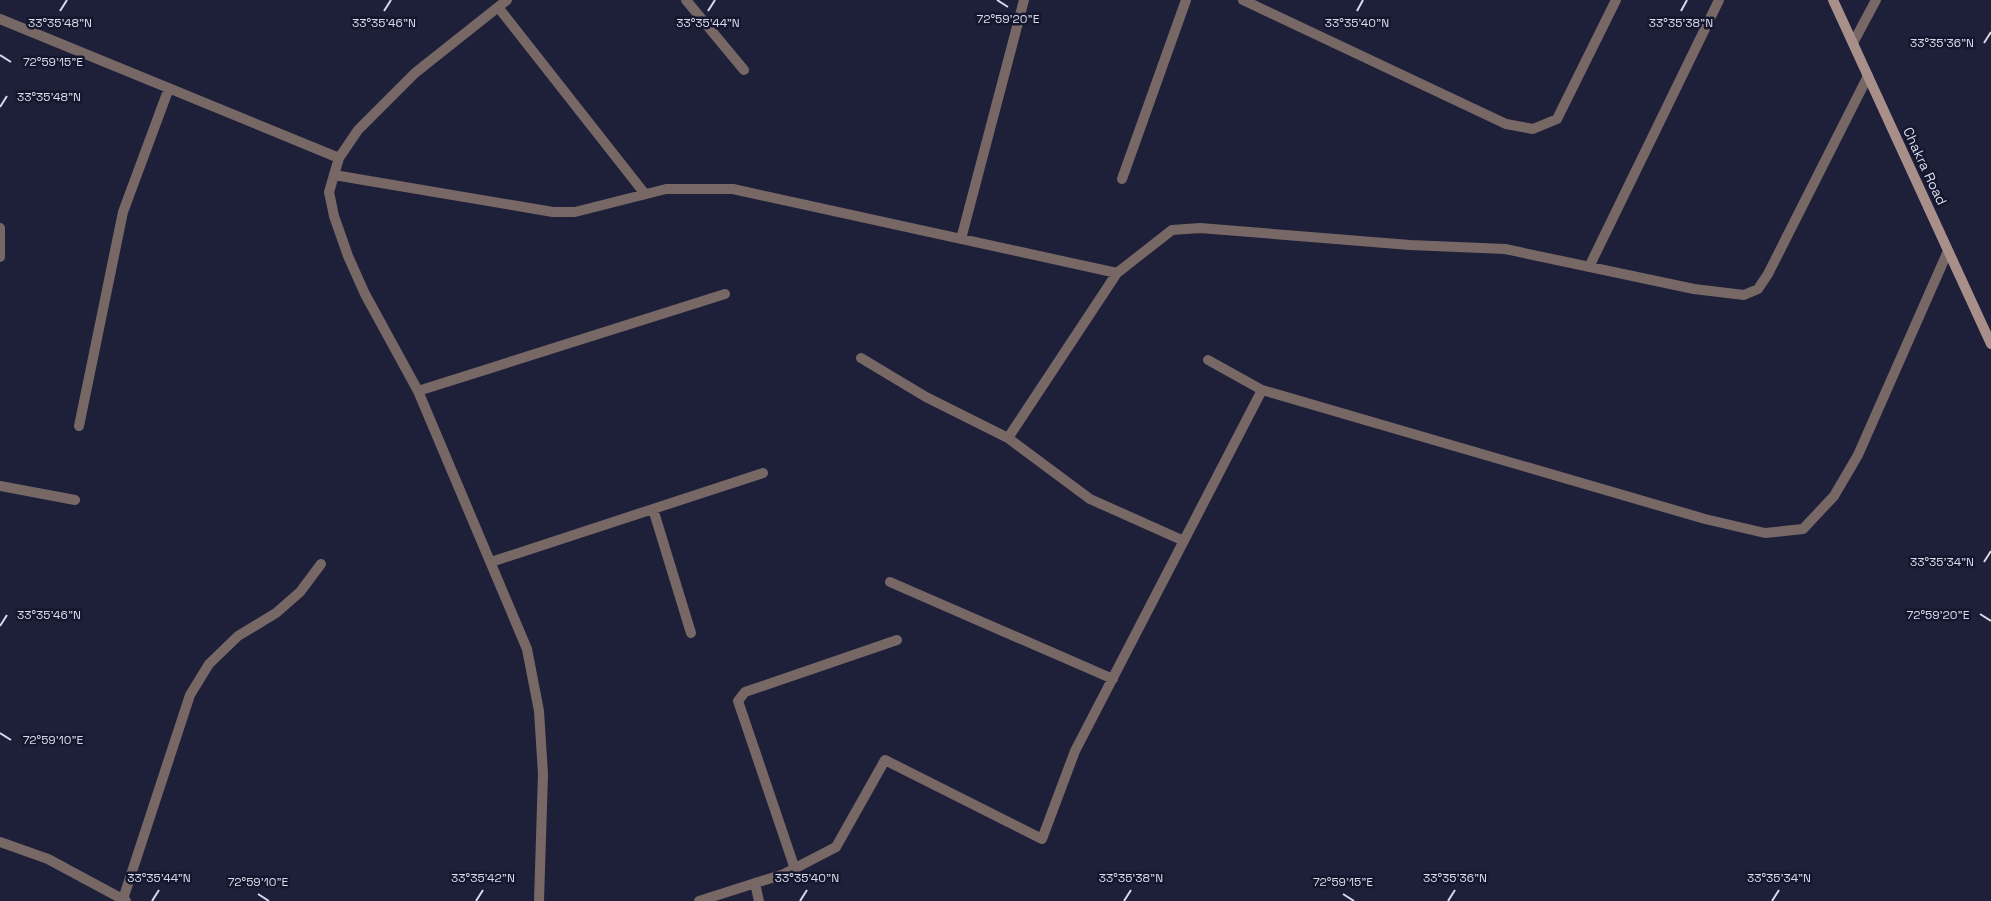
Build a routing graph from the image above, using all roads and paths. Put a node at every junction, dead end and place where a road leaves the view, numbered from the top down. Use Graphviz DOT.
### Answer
graph roads {
  1 [pos="507,0"];
  2 [pos="686,0"];
  3 [pos="1024,0"];
  4 [pos="1186,0"];
  5 [pos="1243,0"];
  6 [pos="1616,0"];
  7 [pos="1719,0"];
  8 [pos="1834,0"];
  9 [pos="1876,0"];
  10 [pos="498,7"];
  11 [pos="0,19"];
  12 [pos="1853,43"];
  13 [pos="744,70"];
  14 [pos="1868,76"];
  15 [pos="169,88"];
  16 [pos="339,158"];
  17 [pos="334,175"];
  18 [pos="1122,179"];
  19 [pos="645,194"];
  20 [pos="0,228"];
  21 [pos="960,239"];
  22 [pos="1948,251"];
  23 [pos="0,257"];
  24 [pos="1589,267"];
  25 [pos="1117,273"];
  26 [pos="725,294"];
  27 [pos="1991,344"];
  28 [pos="861,358"];
  29 [pos="1208,360"];
  30 [pos="418,390"];
  31 [pos="1262,390"];
  32 [pos="79,426"];
  33 [pos="1008,438"];
  34 [pos="763,473"];
  35 [pos="0,486"];
  36 [pos="75,500"];
  37 [pos="653,509"];
  38 [pos="1184,541"];
  39 [pos="491,562"];
  40 [pos="321,564"];
  41 [pos="890,582"];
  42 [pos="691,633"];
  43 [pos="897,640"];
  44 [pos="1113,680"];
  45 [pos="0,842"];
  46 [pos="796,869"];
  47 [pos="755,883"];
  48 [pos="125,900"];
  49 [pos="540,901"];
  50 [pos="699,901"];
  51 [pos="759,901"];
  1 -- 10 [label="street"];
  2 -- 13 [label="street"];
  3 -- 21 [label="street"];
  4 -- 18 [label="street"];
  5 -- 6 [label="street"];
  7 -- 24 [label="street"];
  8 -- 12 [label="main road, Chakra Road"];
  9 -- 12 [label="street"];
  10 -- 16 [label="street"];
  10 -- 19 [label="street"];
  11 -- 15 [label="street"];
  12 -- 14 [label="main road, Chakra Road"];
  14 -- 22 [label="main road, Chakra Road"];
  14 -- 24 [label="street"];
  15 -- 16 [label="street"];
  15 -- 32 [label="street"];
  16 -- 17 [label="street"];
  17 -- 19 [label="street"];
  17 -- 30 [label="street"];
  19 -- 21 [label="street"];
  20 -- 23 [label="street"];
  21 -- 25 [label="street"];
  22 -- 27 [label="main road, Chakra Road"];
  22 -- 31 [label="street"];
  24 -- 25 [label="street"];
  25 -- 33 [label="street"];
  26 -- 30 [label="street"];
  28 -- 33 [label="street"];
  29 -- 31 [label="street"];
  30 -- 39 [label="street"];
  31 -- 38 [label="street"];
  33 -- 38 [label="street"];
  34 -- 37 [label="street"];
  35 -- 36 [label="street"];
  37 -- 39 [label="street"];
  37 -- 42 [label="street"];
  38 -- 44 [label="street"];
  39 -- 49 [label="street"];
  40 -- 48 [label="street"];
  41 -- 44 [label="street"];
  43 -- 46 [label="street"];
  44 -- 46 [label="street"];
  45 -- 48 [label="street"];
  46 -- 47 [label="street"];
  47 -- 50 [label="street"];
  47 -- 51 [label="street"];
}
